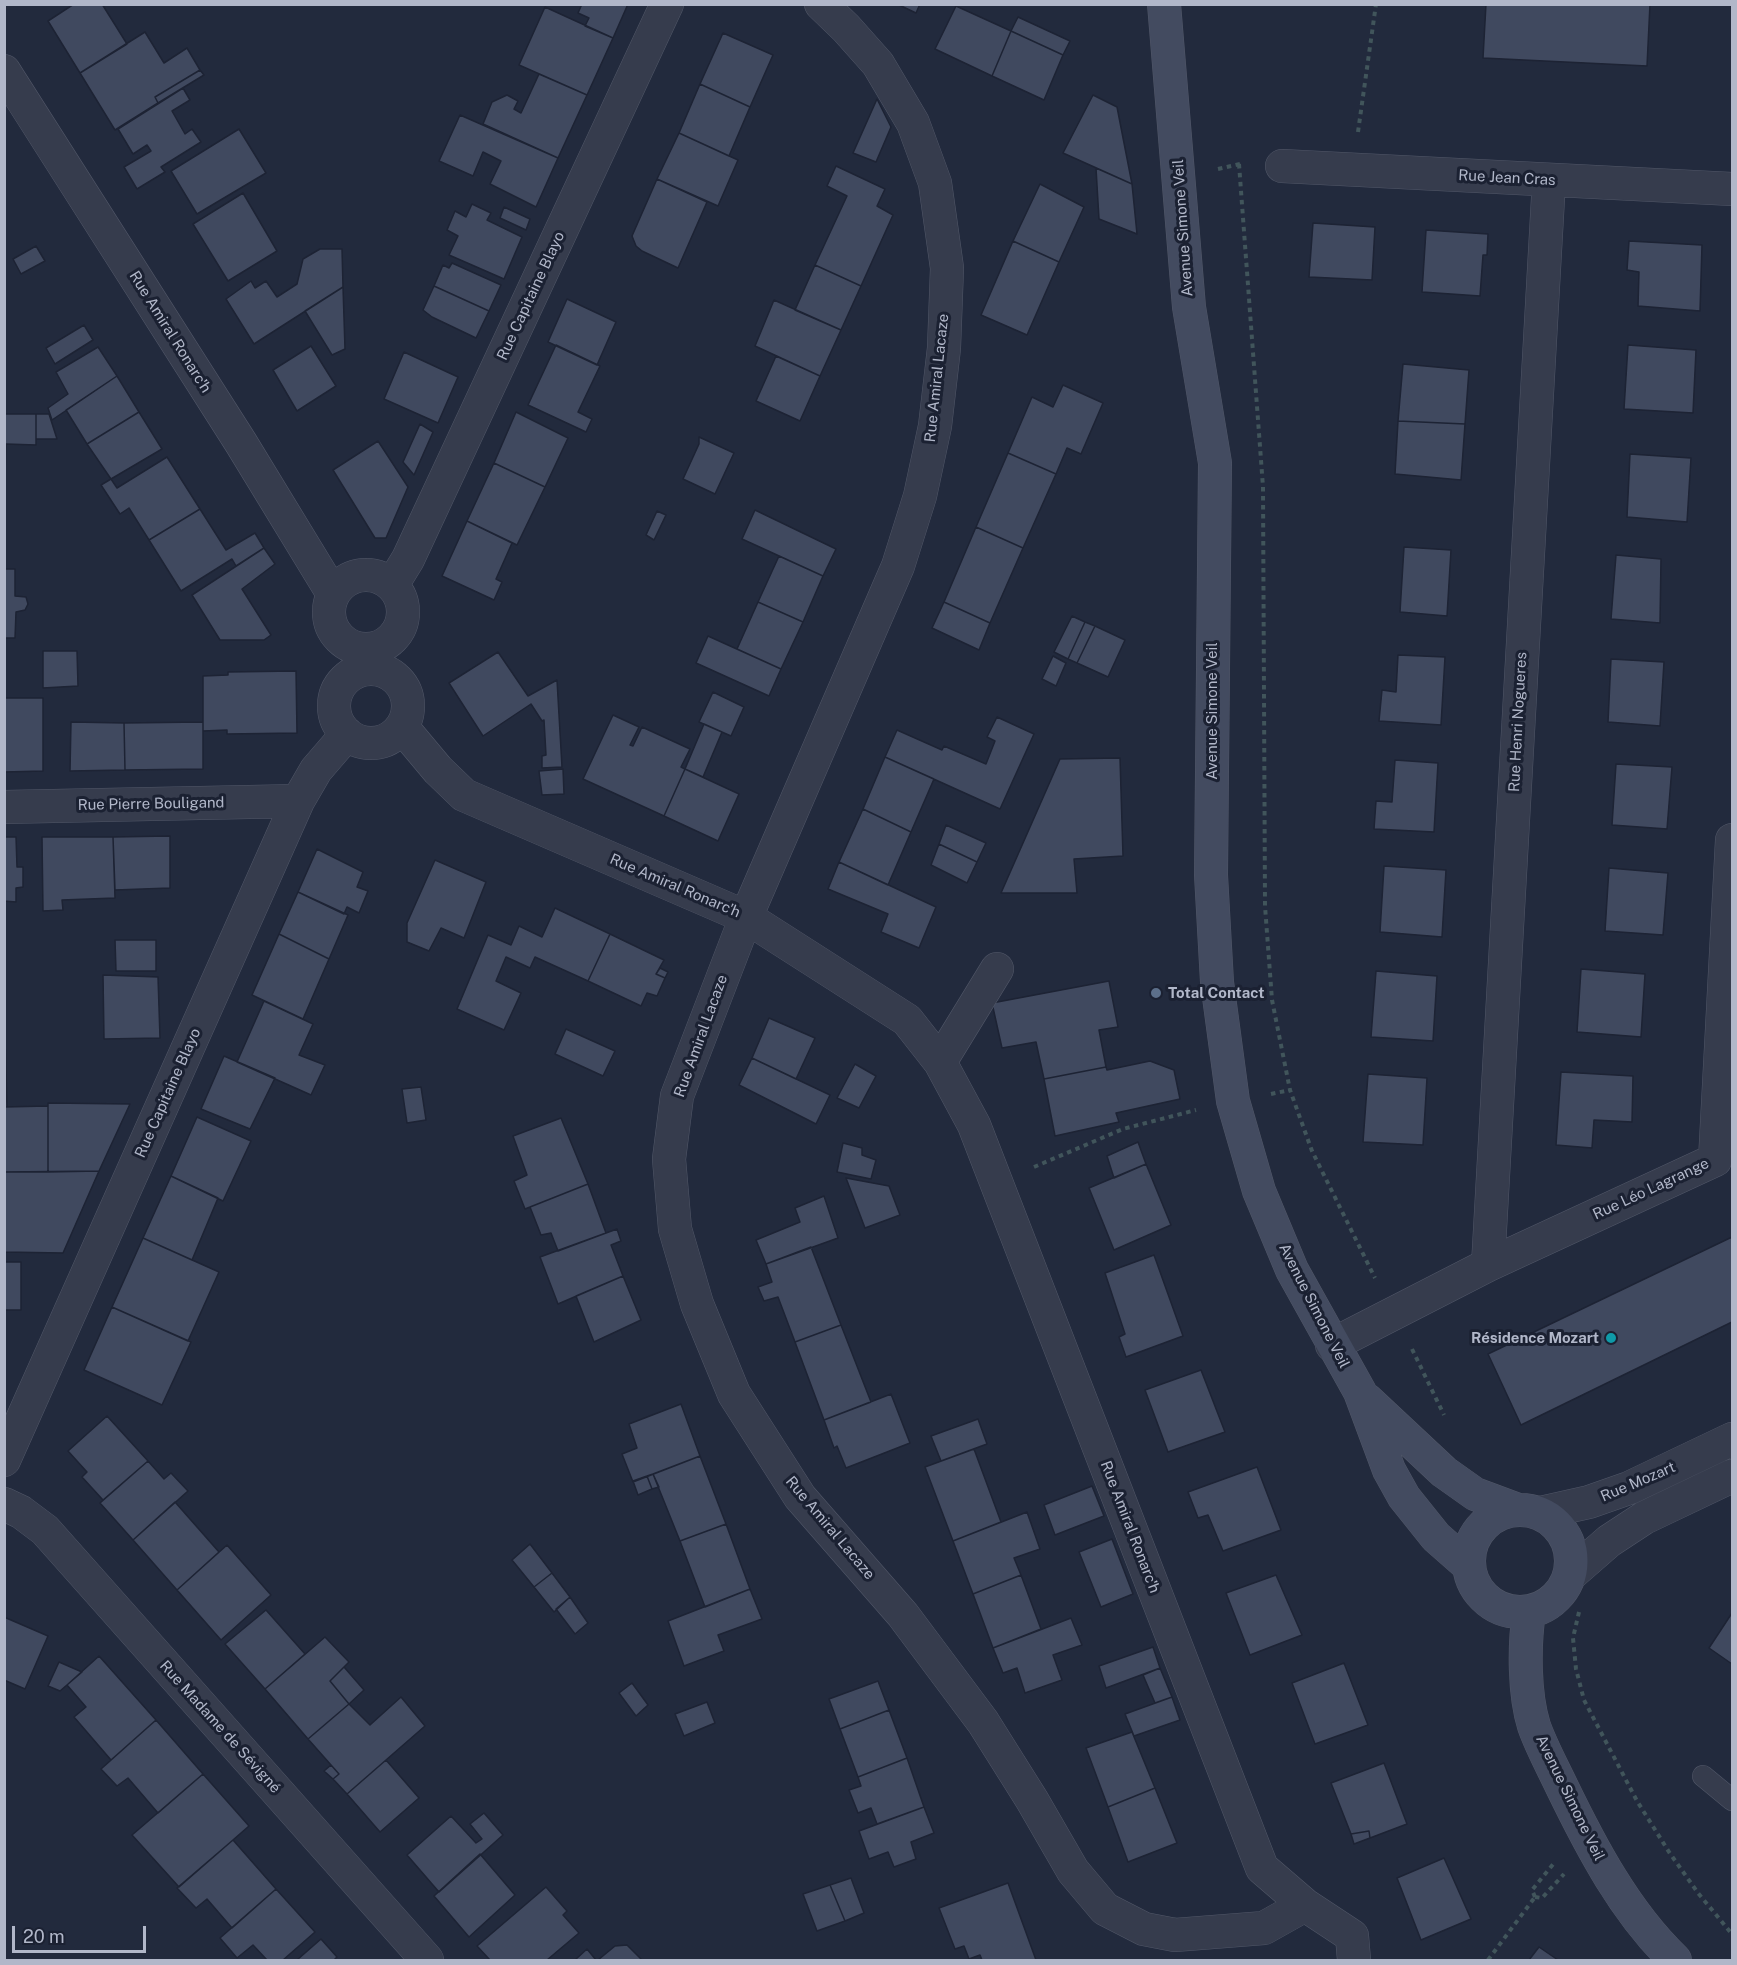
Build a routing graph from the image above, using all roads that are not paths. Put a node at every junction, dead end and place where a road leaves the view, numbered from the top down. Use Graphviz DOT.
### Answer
graph roads {
  1 [pos="667,4"];
  2 [pos="821,4"];
  3 [pos="1164,4"];
  4 [pos="4,71"];
  5 [pos="1282,166"];
  6 [pos="1549,180"];
  7 [pos="1732,189"];
  8 [pos="392,585"];
  9 [pos="333,594"];
  10 [pos="396,635"];
  11 [pos="340,639"];
  12 [pos="395,677"];
  13 [pos="343,681"];
  14 [pos="402,727"];
  15 [pos="347,734"];
  16 [pos="298,801"];
  17 [pos="4,807"];
  18 [pos="1732,840"];
  19 [pos="746,917"];
  20 [pos="997,969"];
  21 [pos="940,1062"];
  22 [pos="1488,1265"];
  23 [pos="1332,1345"];
  24 [pos="1360,1392"];
  25 [pos="1732,1439"];
  26 [pos="4,1461"];
  27 [pos="1732,1476"];
  28 [pos="4,1504"];
  29 [pos="1529,1512"];
  30 [pos="1469,1566"];
  31 [pos="1577,1589"];
  32 [pos="1529,1612"];
  33 [pos="1703,1776"];
  34 [pos="1732,1800"];
  35 [pos="1305,1905"];
  36 [pos="427,1960"];
  37 [pos="1354,1960"];
  38 [pos="1675,1960"];
  1 -- 8 [label="street, Rue Capitaine Blayo"];
  2 -- 19 [label="street, Rue Amiral Lacaze"];
  3 -- 23 [label="main road, Avenue Simone Veil"];
  4 -- 9 [label="street, Rue Amiral Ronarc'h"];
  5 -- 6 [label="street, Rue Jean Cras"];
  6 -- 7 [label="street, Rue Jean Cras"];
  6 -- 22 [label="street, Rue Henri Nogueres"];
  8 -- 9 [label="street"];
  8 -- 10 [label="street"];
  9 -- 11 [label="street"];
  10 -- 11 [label="street"];
  10 -- 12 [label="street"];
  11 -- 13 [label="street"];
  12 -- 13 [label="street"];
  12 -- 14 [label="street"];
  13 -- 15 [label="street"];
  14 -- 15 [label="street"];
  14 -- 19 [label="street, Rue Amiral Ronarc'h"];
  15 -- 16 [label="street, Rue Capitaine Blayo"];
  16 -- 17 [label="street, Rue Pierre Bouligand"];
  16 -- 26 [label="street, Rue Capitaine Blayo"];
  18 -- 22 [label="street, Rue Léo Lagrange"];
  19 -- 21 [label="street, Rue Amiral Ronarc'h"];
  19 -- 35 [label="street, Rue Amiral Lacaze"];
  20 -- 21 [label="street"];
  21 -- 35 [label="street, Rue Amiral Ronarc'h"];
  22 -- 23 [label="street, Rue Léo Lagrange"];
  23 -- 24 [label="main road, Avenue Simone Veil"];
  24 -- 29 [label="main road, Avenue Simone Veil"];
  24 -- 30 [label="main road, Avenue Simone Veil"];
  25 -- 29 [label="street, Rue Mozart"];
  27 -- 31 [label="street"];
  28 -- 36 [label="street, Rue Madame de Sévigné"];
  29 -- 30 [label="main road"];
  29 -- 31 [label="main road"];
  30 -- 32 [label="main road"];
  31 -- 32 [label="main road"];
  32 -- 38 [label="main road, Avenue Simone Veil"];
  33 -- 34 [label="lane"];
  35 -- 37 [label="street, Rue Amiral Ronarc'h"];
}
